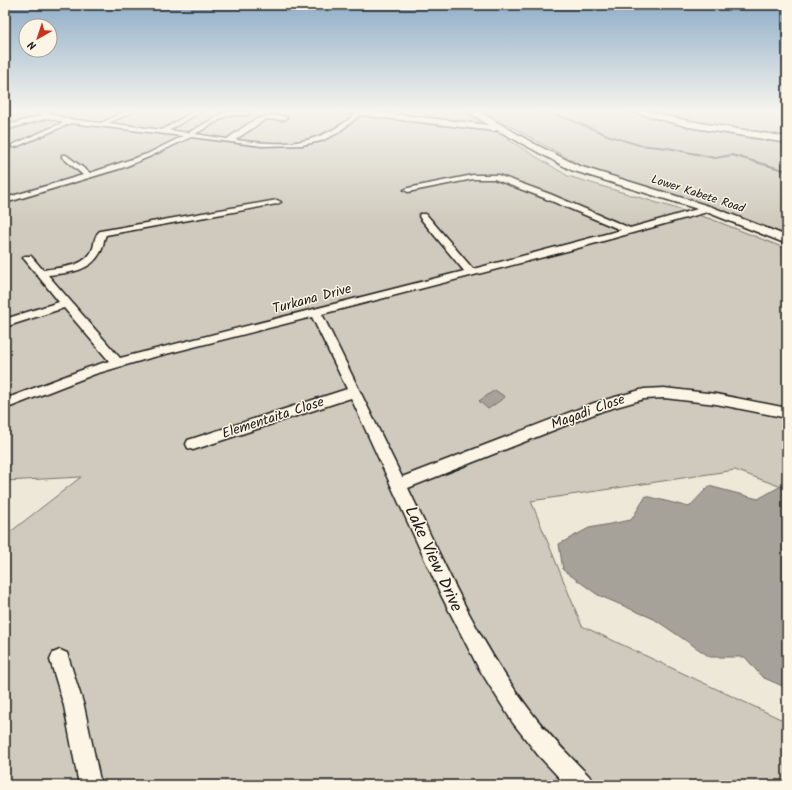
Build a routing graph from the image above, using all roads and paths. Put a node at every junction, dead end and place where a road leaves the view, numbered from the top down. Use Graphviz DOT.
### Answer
graph roads {
  1 [pos="163,148"];
  2 [pos="536,148"];
  3 [pos="64,156"];
  4 [pos="88,175"];
  5 [pos="408,190"];
  6 [pos="5,201"];
  7 [pos="277,202"];
  8 [pos="708,209"];
  9 [pos="423,216"];
  10 [pos="628,230"];
  11 [pos="787,240"];
  12 [pos="28,258"];
  13 [pos="40,273"];
  14 [pos="471,273"];
  15 [pos="67,303"];
  16 [pos="315,312"];
  17 [pos="5,323"];
  18 [pos="118,364"];
  19 [pos="354,392"];
  20 [pos="5,404"];
  21 [pos="787,413"];
  22 [pos="193,444"];
  23 [pos="398,485"];
  24 [pos="60,660"];
  25 [pos="575,783"];
  26 [pos="90,785"];
  1 -- 4 [label="street"];
  2 -- 8 [label="main road, Lower Kabete Road"];
  3 -- 4 [label="street"];
  4 -- 6 [label="street"];
  5 -- 10 [label="street"];
  7 -- 13 [label="street"];
  8 -- 10 [label="street, Turkana Drive"];
  8 -- 11 [label="main road, Lower Kabete Road"];
  9 -- 14 [label="street"];
  10 -- 14 [label="street, Turkana Drive"];
  12 -- 13 [label="street"];
  13 -- 15 [label="street"];
  14 -- 16 [label="street, Turkana Drive"];
  15 -- 17 [label="street"];
  15 -- 18 [label="street"];
  16 -- 18 [label="street, Turkana Drive"];
  16 -- 19 [label="street, Lake View Drive"];
  18 -- 20 [label="street, Turkana Drive"];
  19 -- 22 [label="street, Elementaita Close"];
  19 -- 23 [label="street, Lake View Drive"];
  21 -- 23 [label="street, Magadi Close"];
  23 -- 25 [label="street, Lake View Drive"];
  24 -- 26 [label="street"];
}
